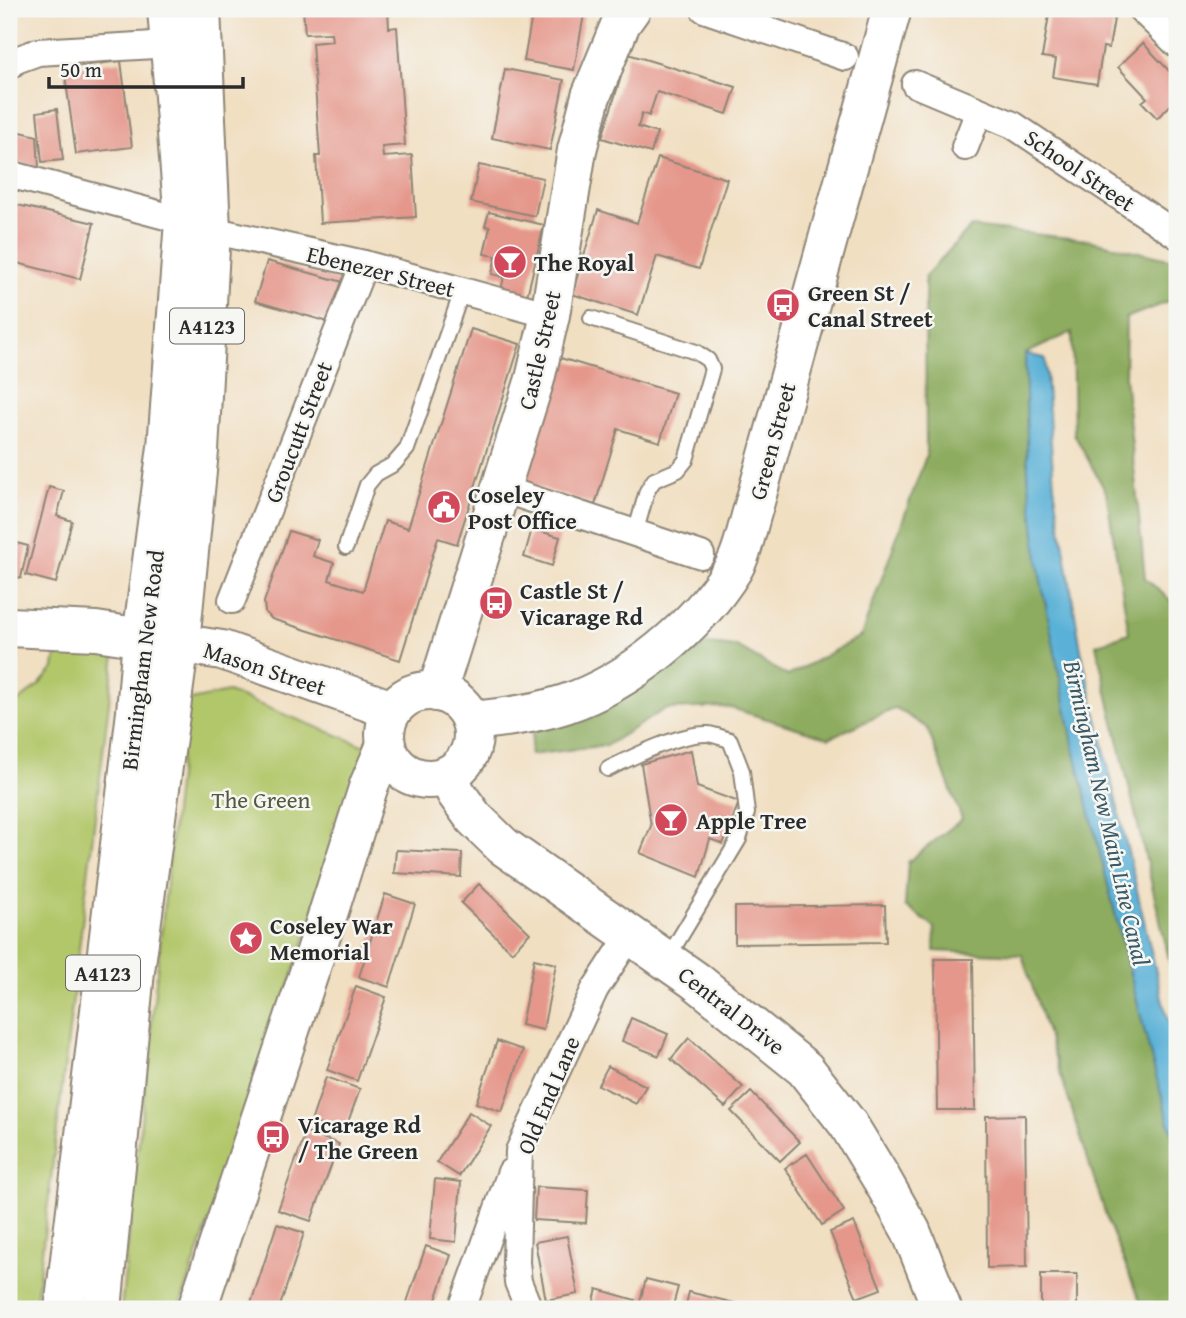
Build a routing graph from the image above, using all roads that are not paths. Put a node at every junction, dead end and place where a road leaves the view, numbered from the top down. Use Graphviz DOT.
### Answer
graph roads {
  1 [pos="201,9"];
  2 [pos="631,9"];
  3 [pos="704,9"];
  4 [pos="892,9"];
  5 [pos="1141,9"];
  6 [pos="169,26"];
  7 [pos="1177,44"];
  8 [pos="845,57"];
  9 [pos="9,66"];
  10 [pos="915,83"];
  11 [pos="979,111"];
  12 [pos="965,146"];
  13 [pos="9,174"];
  14 [pos="197,225"];
  15 [pos="1177,235"];
  16 [pos="364,264"];
  17 [pos="462,291"];
  18 [pos="550,315"];
  19 [pos="591,317"];
  20 [pos="502,489"];
  21 [pos="635,534"];
  22 [pos="346,547"];
  23 [pos="701,555"];
  24 [pos="232,600"];
  25 [pos="9,627"];
  26 [pos="142,638"];
  27 [pos="180,642"];
  28 [pos="438,692"];
  29 [pos="471,721"];
  30 [pos="389,727"];
  31 [pos="608,769"];
  32 [pos="437,778"];
  33 [pos="349,846"];
  34 [pos="631,934"];
  35 [pos="667,960"];
  36 [pos="519,1151"];
  37 [pos="64,1309"];
  38 [pos="102,1309"];
  39 [pos="197,1309"];
  40 [pos="462,1309"];
  41 [pos="529,1309"];
  42 [pos="942,1309"];
  1 -- 14 [label="main road, Birmingham New Road / A4123"];
  2 -- 18 [label="main road, Castle Street"];
  3 -- 8 [label="street"];
  4 -- 29 [label="main road, Green Street"];
  5 -- 7 [label="street"];
  6 -- 9 [label="street"];
  6 -- 14 [label="main road, Birmingham New Road / A4123"];
  10 -- 11 [label="street, School Street"];
  11 -- 12 [label="street"];
  11 -- 15 [label="street, School Street"];
  13 -- 14 [label="street, Ebenezer Street"];
  14 -- 16 [label="street, Ebenezer Street"];
  14 -- 26 [label="main road, Birmingham New Road / A4123"];
  14 -- 27 [label="main road, Birmingham New Road / A4123"];
  16 -- 17 [label="street, Ebenezer Street"];
  16 -- 24 [label="street, Groucutt Street"];
  17 -- 18 [label="street, Ebenezer Street"];
  17 -- 22 [label="lane"];
  18 -- 20 [label="main road, Castle Street"];
  19 -- 21 [label="lane"];
  20 -- 21 [label="street"];
  20 -- 28 [label="main road, Castle Street"];
  21 -- 23 [label="street"];
  25 -- 26 [label="main road, Mason Street"];
  26 -- 27 [label="main road, Mason Street"];
  26 -- 37 [label="main road, Birmingham New Road / A4123"];
  27 -- 30 [label="main road, Mason Street"];
  27 -- 38 [label="main road, Birmingham New Road / A4123"];
  28 -- 29 [label="main road"];
  28 -- 30 [label="main road"];
  29 -- 32 [label="main road"];
  30 -- 32 [label="main road"];
  30 -- 33 [label="main road"];
  31 -- 35 [label="lane"];
  32 -- 33 [label="main road"];
  32 -- 34 [label="main road, Central Drive"];
  33 -- 39 [label="main road"];
  34 -- 35 [label="main road, Central Drive"];
  34 -- 36 [label="street, Old End Lane"];
  35 -- 42 [label="main road, Central Drive"];
  36 -- 40 [label="street"];
  36 -- 41 [label="street, Old End Lane"];
}
